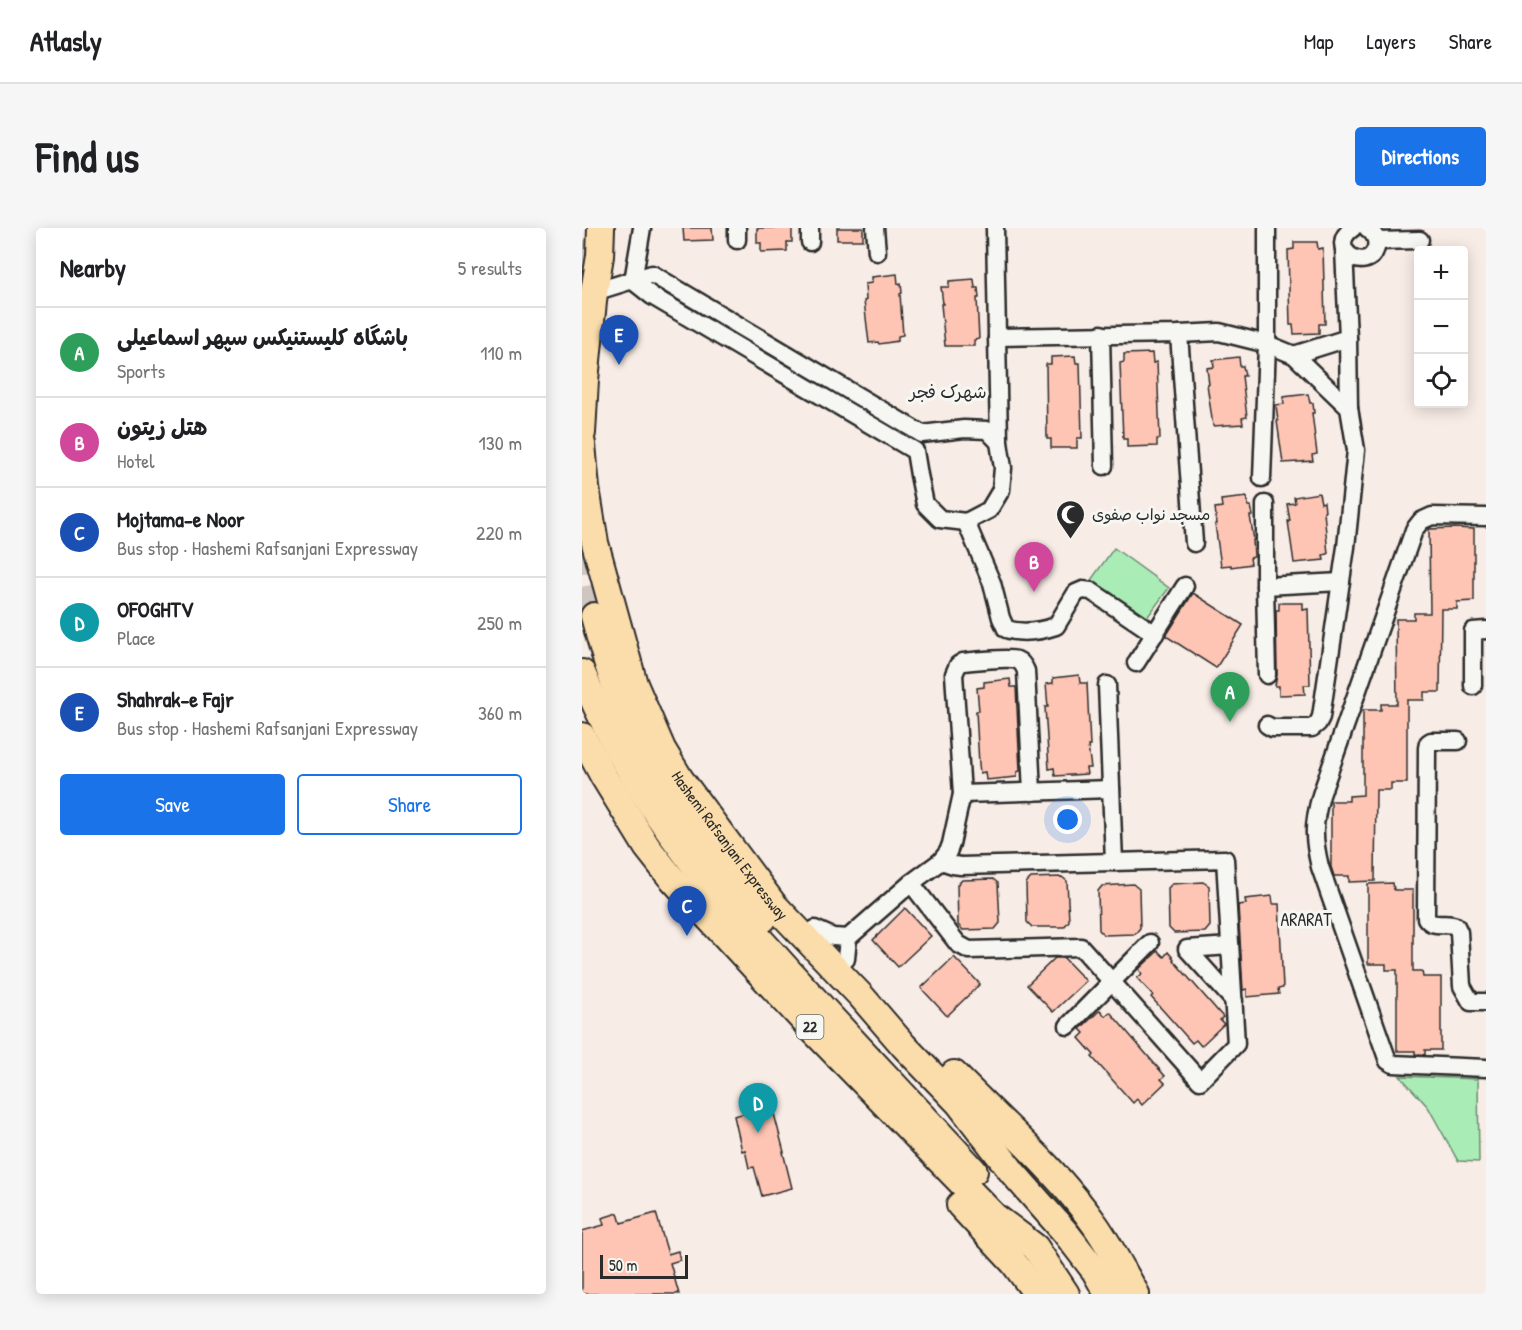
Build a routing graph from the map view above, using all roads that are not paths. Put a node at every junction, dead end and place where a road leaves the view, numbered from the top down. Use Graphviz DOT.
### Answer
graph roads {
  1 [pos="603,228"];
  2 [pos="642,228"];
  3 [pos="876,228"];
  4 [pos="995,228"];
  5 [pos="1267,228"];
  6 [pos="1372,235"];
  7 [pos="1346,236"];
  8 [pos="1420,240"];
  9 [pos="877,252"];
  10 [pos="633,281"];
  11 [pos="594,292"];
  12 [pos="1101,334"];
  13 [pos="1179,334"];
  14 [pos="997,337"];
  15 [pos="1348,338"];
  16 [pos="1267,344"];
  17 [pos="1294,355"];
  18 [pos="1349,408"];
  19 [pos="582,433"];
  20 [pos="999,442"];
  21 [pos="582,444"];
  22 [pos="1104,466"];
  23 [pos="1262,478"];
  24 [pos="1265,504"];
  25 [pos="1486,517"];
  26 [pos="966,522"];
  27 [pos="1194,543"];
  28 [pos="1341,582"];
  29 [pos="1185,586"];
  30 [pos="1265,586"];
  31 [pos="594,616"];
  32 [pos="1486,630"];
  33 [pos="1155,634"];
  34 [pos="1136,663"];
  35 [pos="582,673"];
  36 [pos="1267,675"];
  37 [pos="1107,685"];
  38 [pos="1473,686"];
  39 [pos="1268,725"];
  40 [pos="582,736"];
  41 [pos="1458,741"];
  42 [pos="1111,789"];
  43 [pos="1032,792"];
  44 [pos="962,794"];
  45 [pos="728,844"];
  46 [pos="941,861"];
  47 [pos="1114,862"];
  48 [pos="669,874"];
  49 [pos="911,883"];
  50 [pos="1150,943"];
  51 [pos="1230,946"];
  52 [pos="847,949"];
  53 [pos="1112,982"];
  54 [pos="1234,1001"];
  55 [pos="1486,1002"];
  56 [pos="1068,1026"];
  57 [pos="1486,1068"];
  58 [pos="979,1100"];
  59 [pos="1013,1173"];
  60 [pos="1035,1247"];
  61 [pos="1095,1271"];
  62 [pos="1037,1294"];
  63 [pos="1066,1294"];
  64 [pos="1108,1294"];
  65 [pos="1136,1294"];
  1 -- 11 [label="highway"];
  2 -- 10 [label="street"];
  3 -- 9 [label="street"];
  4 -- 14 [label="street"];
  5 -- 16 [label="street"];
  6 -- 7 [label="street"];
  6 -- 8 [label="street"];
  7 -- 15 [label="street"];
  10 -- 11 [label="street"];
  10 -- 20 [label="street"];
  10 -- 26 [label="street"];
  11 -- 19 [label="highway"];
  12 -- 13 [label="street"];
  12 -- 14 [label="street"];
  12 -- 22 [label="street"];
  13 -- 16 [label="street"];
  13 -- 27 [label="street"];
  14 -- 20 [label="street"];
  15 -- 17 [label="street"];
  15 -- 18 [label="street"];
  16 -- 17 [label="street"];
  16 -- 23 [label="street"];
  17 -- 18 [label="street"];
  18 -- 28 [label="street"];
  20 -- 26 [label="street"];
  21 -- 45 [label="highway, Hashemi Rafsanjani Expressway / 22"];
  24 -- 30 [label="street"];
  25 -- 57 [label="street"];
  26 -- 33 [label="street"];
  28 -- 30 [label="street"];
  28 -- 39 [label="street"];
  29 -- 33 [label="street"];
  30 -- 36 [label="street"];
  31 -- 59 [label="highway, Hashemi Rafsanjani Expressway / 22"];
  32 -- 38 [label="street"];
  33 -- 34 [label="street"];
  35 -- 60 [label="highway, 22"];
  37 -- 42 [label="street"];
  40 -- 48 [label="highway, 22"];
  41 -- 55 [label="street"];
  42 -- 43 [label="street"];
  42 -- 47 [label="street"];
  43 -- 44 [label="street"];
  43 -- 44 [label="street"];
  44 -- 46 [label="street"];
  45 -- 52 [label="highway"];
  45 -- 59 [label="highway, Hashemi Rafsanjani Expressway / 22"];
  46 -- 47 [label="street"];
  46 -- 49 [label="street"];
  47 -- 51 [label="street"];
  48 -- 60 [label="highway, 22"];
  48 -- 62 [label="highway"];
  49 -- 52 [label="street"];
  49 -- 53 [label="street"];
  50 -- 53 [label="street"];
  51 -- 54 [label="street"];
  51 -- 54 [label="street"];
  52 -- 58 [label="highway"];
  53 -- 54 [label="street"];
  53 -- 56 [label="street"];
  58 -- 61 [label="highway"];
  58 -- 65 [label="highway"];
  59 -- 61 [label="highway, Hashemi Rafsanjani Expressway / 22"];
  60 -- 63 [label="highway, 22"];
  61 -- 64 [label="highway, Hashemi Rafsanjani Expressway / 22"];
}
